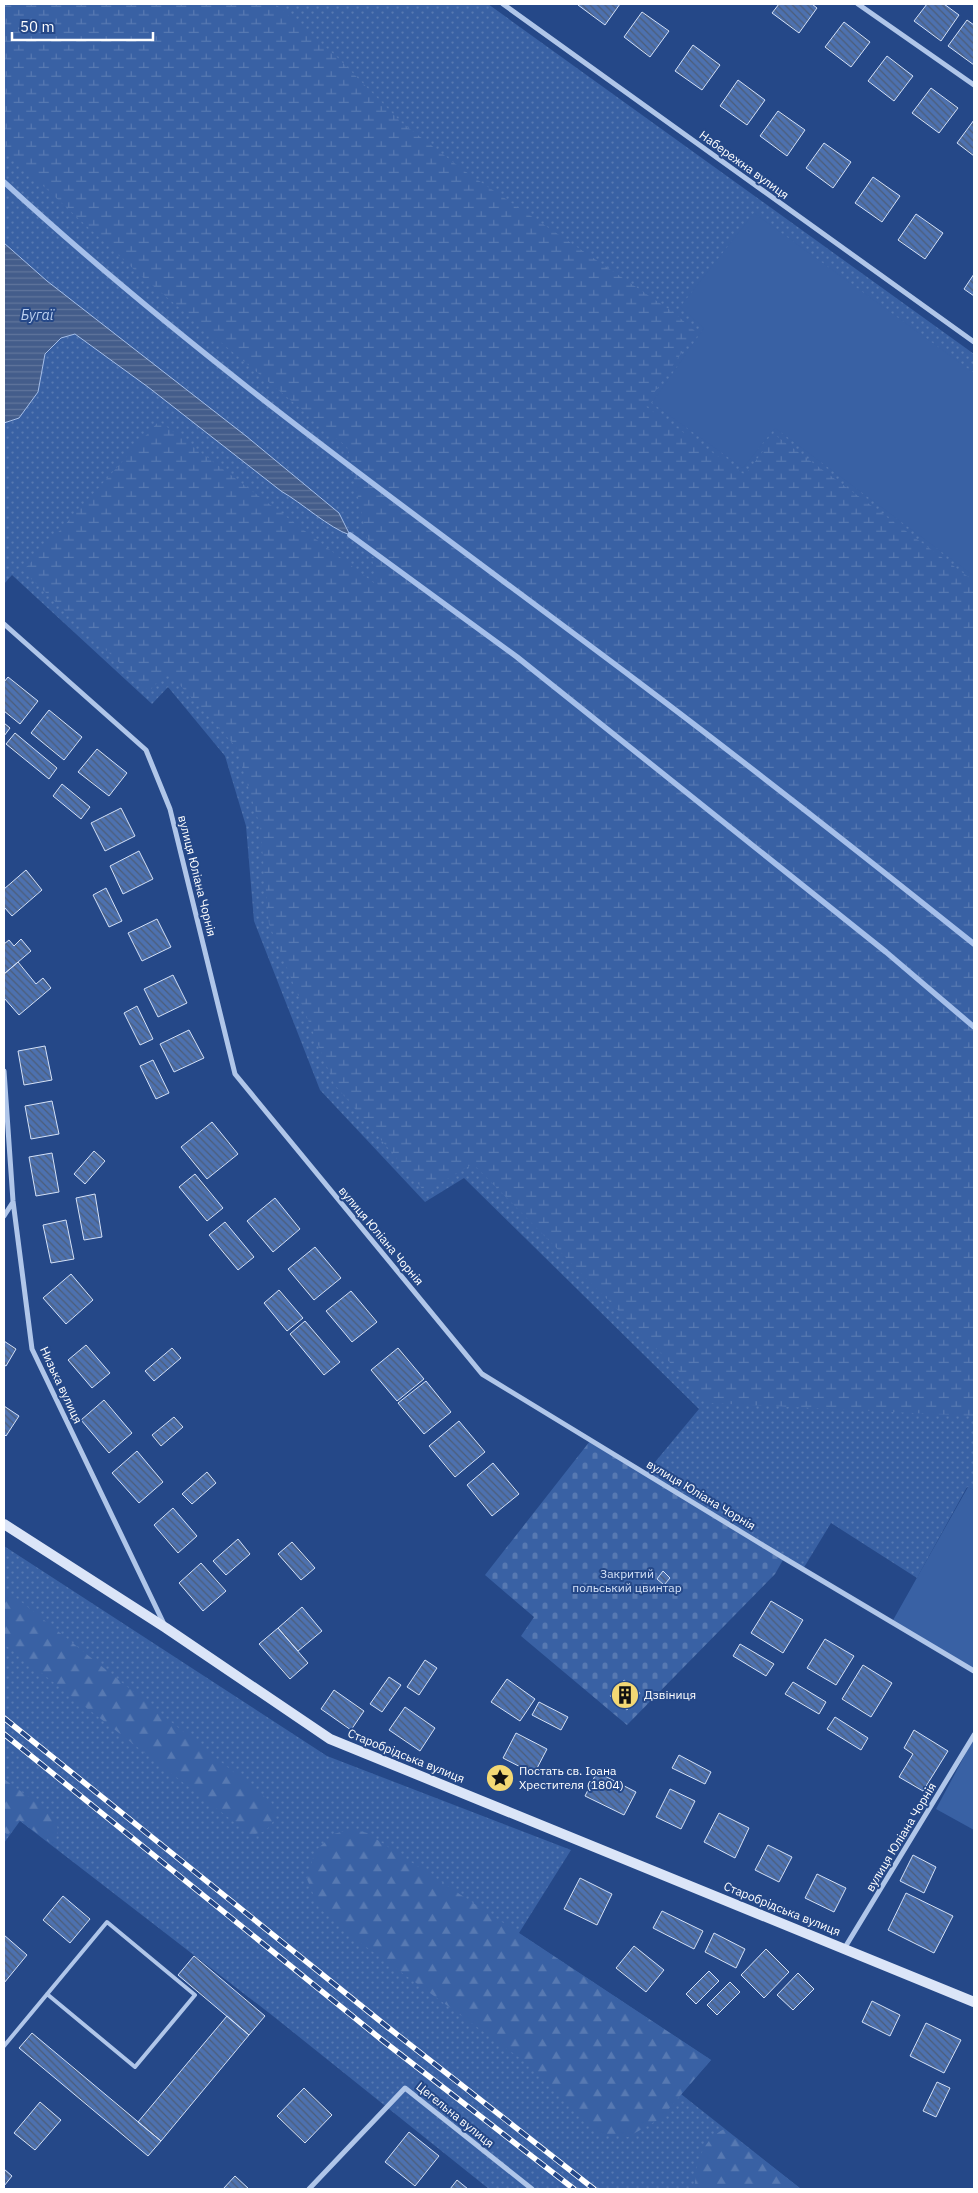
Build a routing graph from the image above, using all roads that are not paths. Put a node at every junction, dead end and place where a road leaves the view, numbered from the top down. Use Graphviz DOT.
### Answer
graph roads {
  1 [pos="503,4"];
  2 [pos="858,4"];
  3 [pos="974,85"];
  4 [pos="974,342"];
  5 [pos="4,624"];
  6 [pos="4,1071"];
  7 [pos="14,1201"];
  8 [pos="4,1216"];
  9 [pos="4,1524"];
  10 [pos="166,1628"];
  11 [pos="974,1671"];
  12 [pos="974,1735"];
  13 [pos="844,1948"];
  14 [pos="47,1994"];
  15 [pos="974,2002"];
  16 [pos="4,2046"];
  17 [pos="309,2189"];
  18 [pos="532,2189"];
  1 -- 4 [label="street, Набережна вулиця"];
  2 -- 3 [label="street"];
  5 -- 11 [label="street, вулиця Юліана Чорнія"];
  6 -- 7 [label="street, Низька вулиця"];
  7 -- 8 [label="street"];
  7 -- 10 [label="street, Низька вулиця"];
  9 -- 10 [label="street, Старобрідська вулиця"];
  10 -- 13 [label="street, Старобрідська вулиця"];
  12 -- 13 [label="street, вулиця Юліана Чорнія"];
  13 -- 15 [label="street, Старобрідська вулиця"];
  14 -- 14 [label="lane"];
  14 -- 16 [label="lane"];
  17 -- 18 [label="street, Цегельна вулиця"];
}
